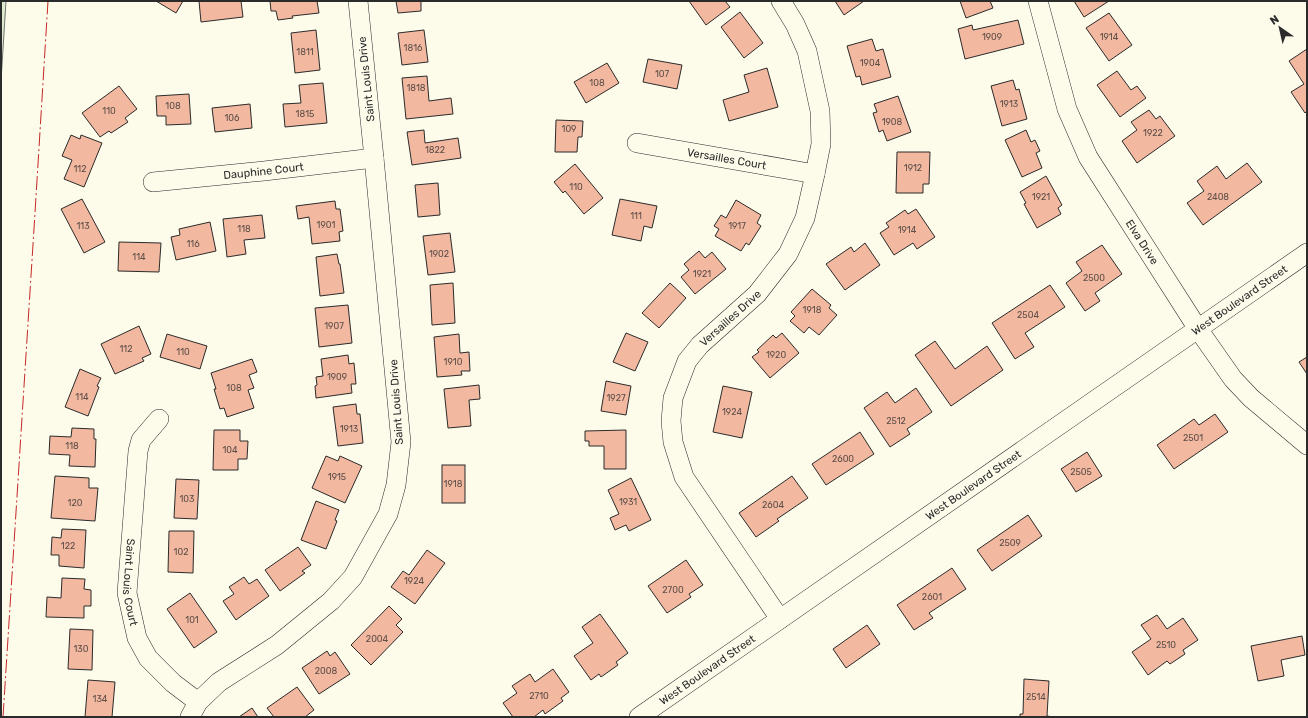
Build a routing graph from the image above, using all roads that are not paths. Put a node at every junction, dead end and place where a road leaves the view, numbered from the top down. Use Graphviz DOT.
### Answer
graph roads {
  1 [pos="358,1"];
  2 [pos="781,1"];
  3 [pos="1038,1"];
  4 [pos="637,143"];
  5 [pos="374,158"];
  6 [pos="815,174"];
  7 [pos="153,182"];
  8 [pos="1307,254"];
  9 [pos="1198,329"];
  10 [pos="159,419"];
  11 [pos="1307,445"];
  12 [pos="780,619"];
  13 [pos="194,710"];
  14 [pos="640,717"];
  1 -- 5 [label="street, Saint Louis Drive"];
  2 -- 6 [label="street, Versailles Drive"];
  3 -- 9 [label="street, Elva Drive"];
  4 -- 6 [label="street, Versailles Court"];
  5 -- 7 [label="street, Dauphine Court"];
  5 -- 13 [label="street, Saint Louis Drive"];
  6 -- 12 [label="street, Versailles Drive"];
  8 -- 9 [label="street, West Boulevard Street"];
  9 -- 11 [label="street, Elva Drive"];
  9 -- 12 [label="street, West Boulevard Street"];
  10 -- 13 [label="street, Saint Louis Court"];
  12 -- 14 [label="street, West Boulevard Street"];
}
